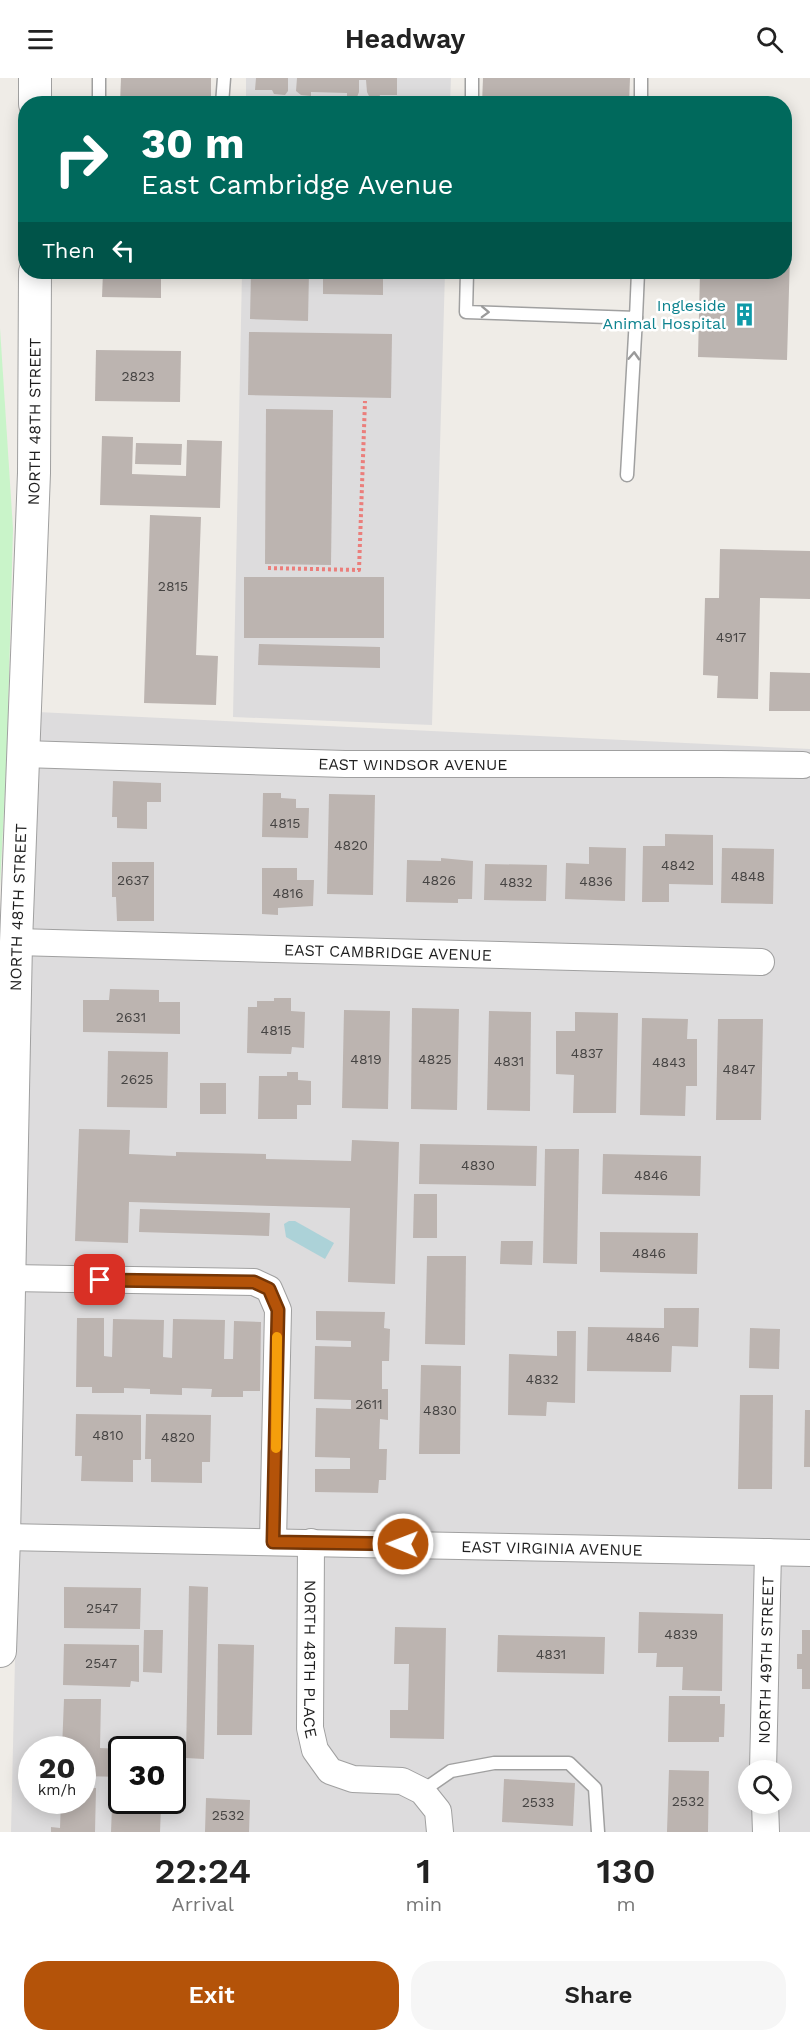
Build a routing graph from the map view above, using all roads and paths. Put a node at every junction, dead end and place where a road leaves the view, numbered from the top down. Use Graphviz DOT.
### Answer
graph roads {
  1 [pos="35,78"];
  2 [pos="99,78"];
  3 [pos="224,78"];
  4 [pos="472,78"];
  5 [pos="641,78"];
  6 [pos="35,96"];
  7 [pos="99,96"];
  8 [pos="223,96"];
  9 [pos="472,96"];
  10 [pos="641,96"];
  11 [pos="35,279"];
  12 [pos="467,279"];
  13 [pos="638,279"];
  14 [pos="636,318"];
  15 [pos="365,401"];
  16 [pos="627,475"];
  17 [pos="268,568"];
  18 [pos="23,754"];
  19 [pos="803,765"];
  20 [pos="16,942"];
  21 [pos="761,962"];
  22 [pos="10,1278"];
  23 [pos="4,1537"];
  24 [pos="273,1542"];
  25 [pos="312,1542"];
  26 [pos="768,1552"];
  27 [pos="810,1552"];
  28 [pos="0,1651"];
  29 [pos="763,1760"];
  30 [pos="422,1791"];
  31 [pos="765,1814"];
  32 [pos="440,1832"];
  33 [pos="598,1832"];
  34 [pos="766,1832"];
  1 -- 6 [label="street"];
  2 -- 7 [label="lane"];
  3 -- 8 [label="lane"];
  4 -- 9 [label="lane"];
  5 -- 10 [label="lane"];
  11 -- 18 [label="street, NORTH 48TH STREET"];
  12 -- 14 [label="lane, one-way"];
  13 -- 14 [label="lane"];
  16 -- 14 [label="lane, one-way"];
  15 -- 17 [label="path"];
  18 -- 19 [label="street, EAST WINDSOR AVENUE"];
  18 -- 20 [label="street, NORTH 48TH STREET"];
  20 -- 21 [label="street, EAST CAMBRIDGE AVENUE"];
  20 -- 22 [label="street, NORTH 48TH STREET"];
  22 -- 23 [label="street, NORTH 48TH STREET"];
  22 -- 24 [label="street"];
  23 -- 24 [label="street, EAST VIRGINIA AVENUE"];
  23 -- 28 [label="street, NORTH 48TH STREET"];
  24 -- 25 [label="street, EAST VIRGINIA AVENUE"];
  25 -- 26 [label="street, EAST VIRGINIA AVENUE"];
  25 -- 30 [label="street, NORTH 48TH PLACE"];
  26 -- 27 [label="street, EAST VIRGINIA AVENUE"];
  26 -- 29 [label="street, NORTH 49TH STREET"];
  30 -- 32 [label="street"];
  30 -- 33 [label="lane"];
  31 -- 34 [label="street"];
}
